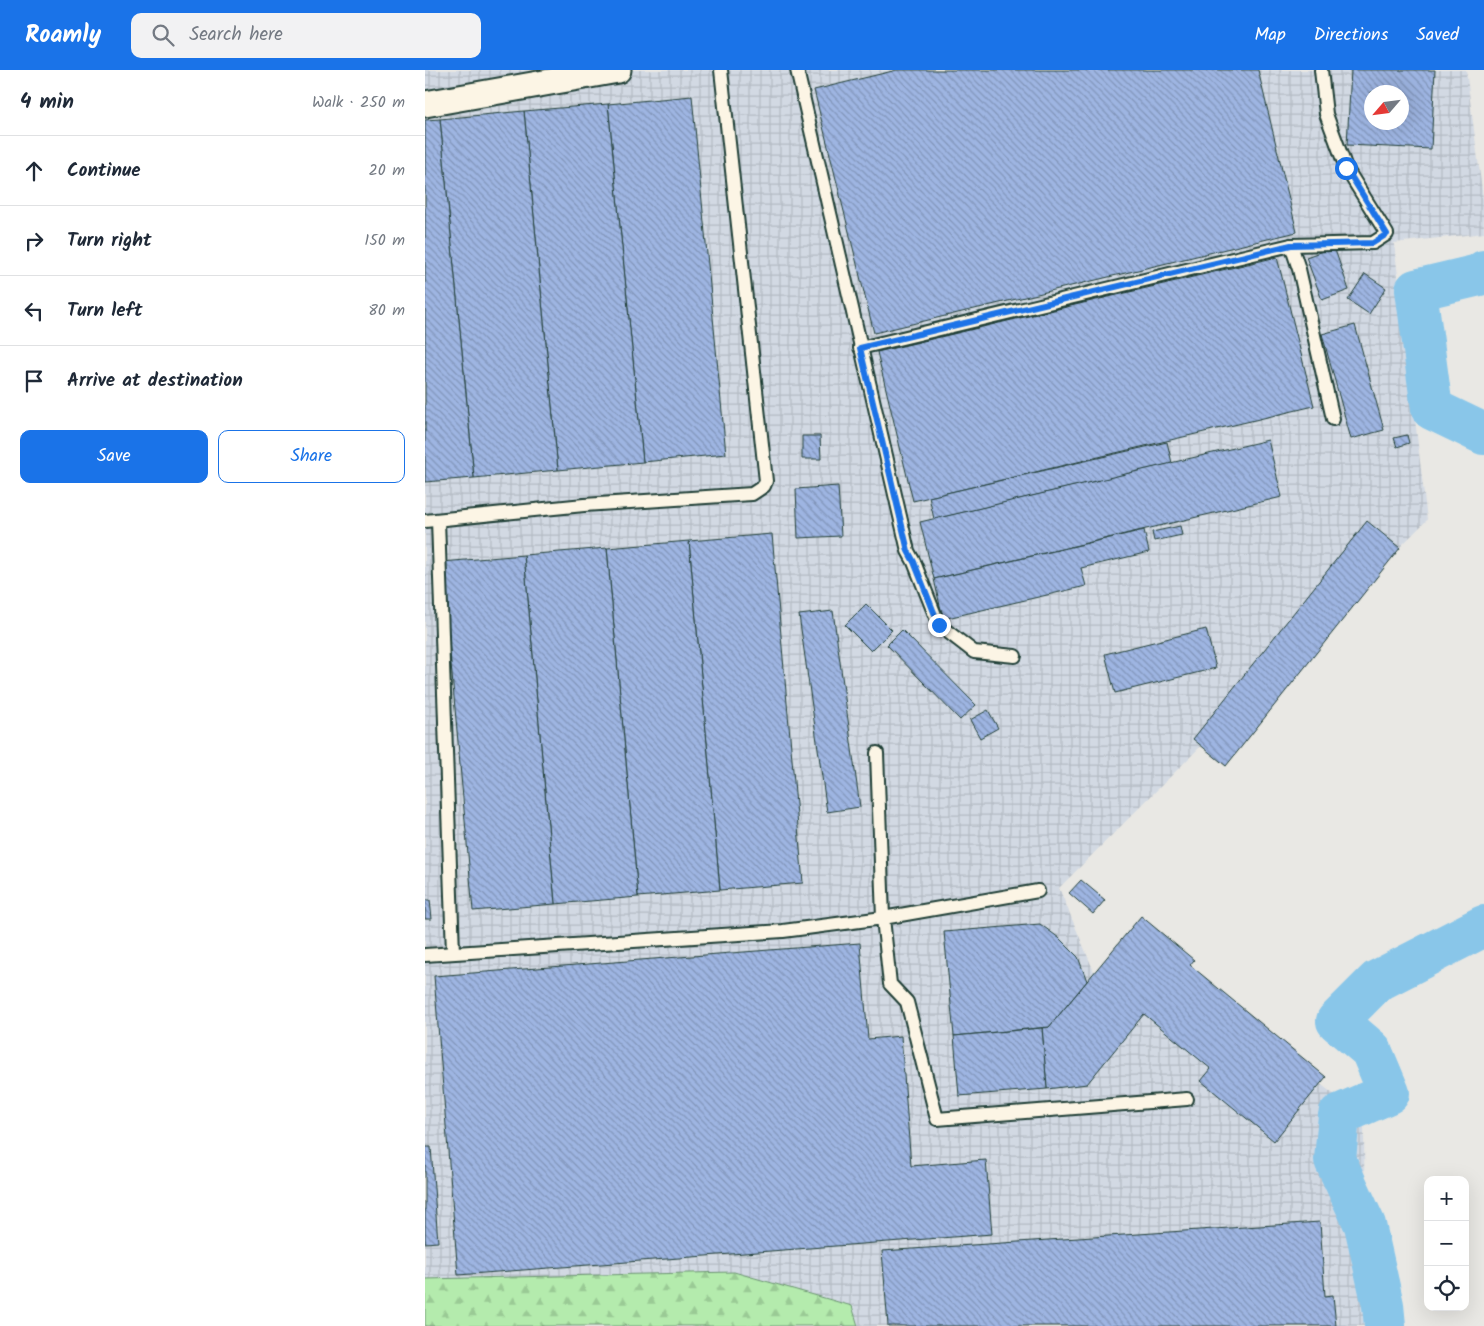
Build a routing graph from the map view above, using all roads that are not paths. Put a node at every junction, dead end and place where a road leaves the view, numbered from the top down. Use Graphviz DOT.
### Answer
graph roads {
  1 [pos="618,70"];
  2 [pos="721,70"];
  3 [pos="797,70"];
  4 [pos="1321,70"];
  5 [pos="425,104"];
  6 [pos="1291,245"];
  7 [pos="860,348"];
  8 [pos="1333,418"];
  9 [pos="431,520"];
  10 [pos="1015,656"];
  11 [pos="877,753"];
  12 [pos="1038,891"];
  13 [pos="883,918"];
  14 [pos="453,953"];
  15 [pos="425,955"];
  16 [pos="1187,1099"];
  1 -- 5 [label="street"];
  2 -- 9 [label="lane"];
  3 -- 7 [label="lane"];
  4 -- 6 [label="lane"];
  6 -- 7 [label="lane"];
  6 -- 8 [label="lane"];
  7 -- 10 [label="lane"];
  9 -- 14 [label="lane"];
  11 -- 13 [label="lane"];
  12 -- 13 [label="lane"];
  13 -- 14 [label="lane"];
  13 -- 16 [label="lane"];
  14 -- 15 [label="lane"];
}
